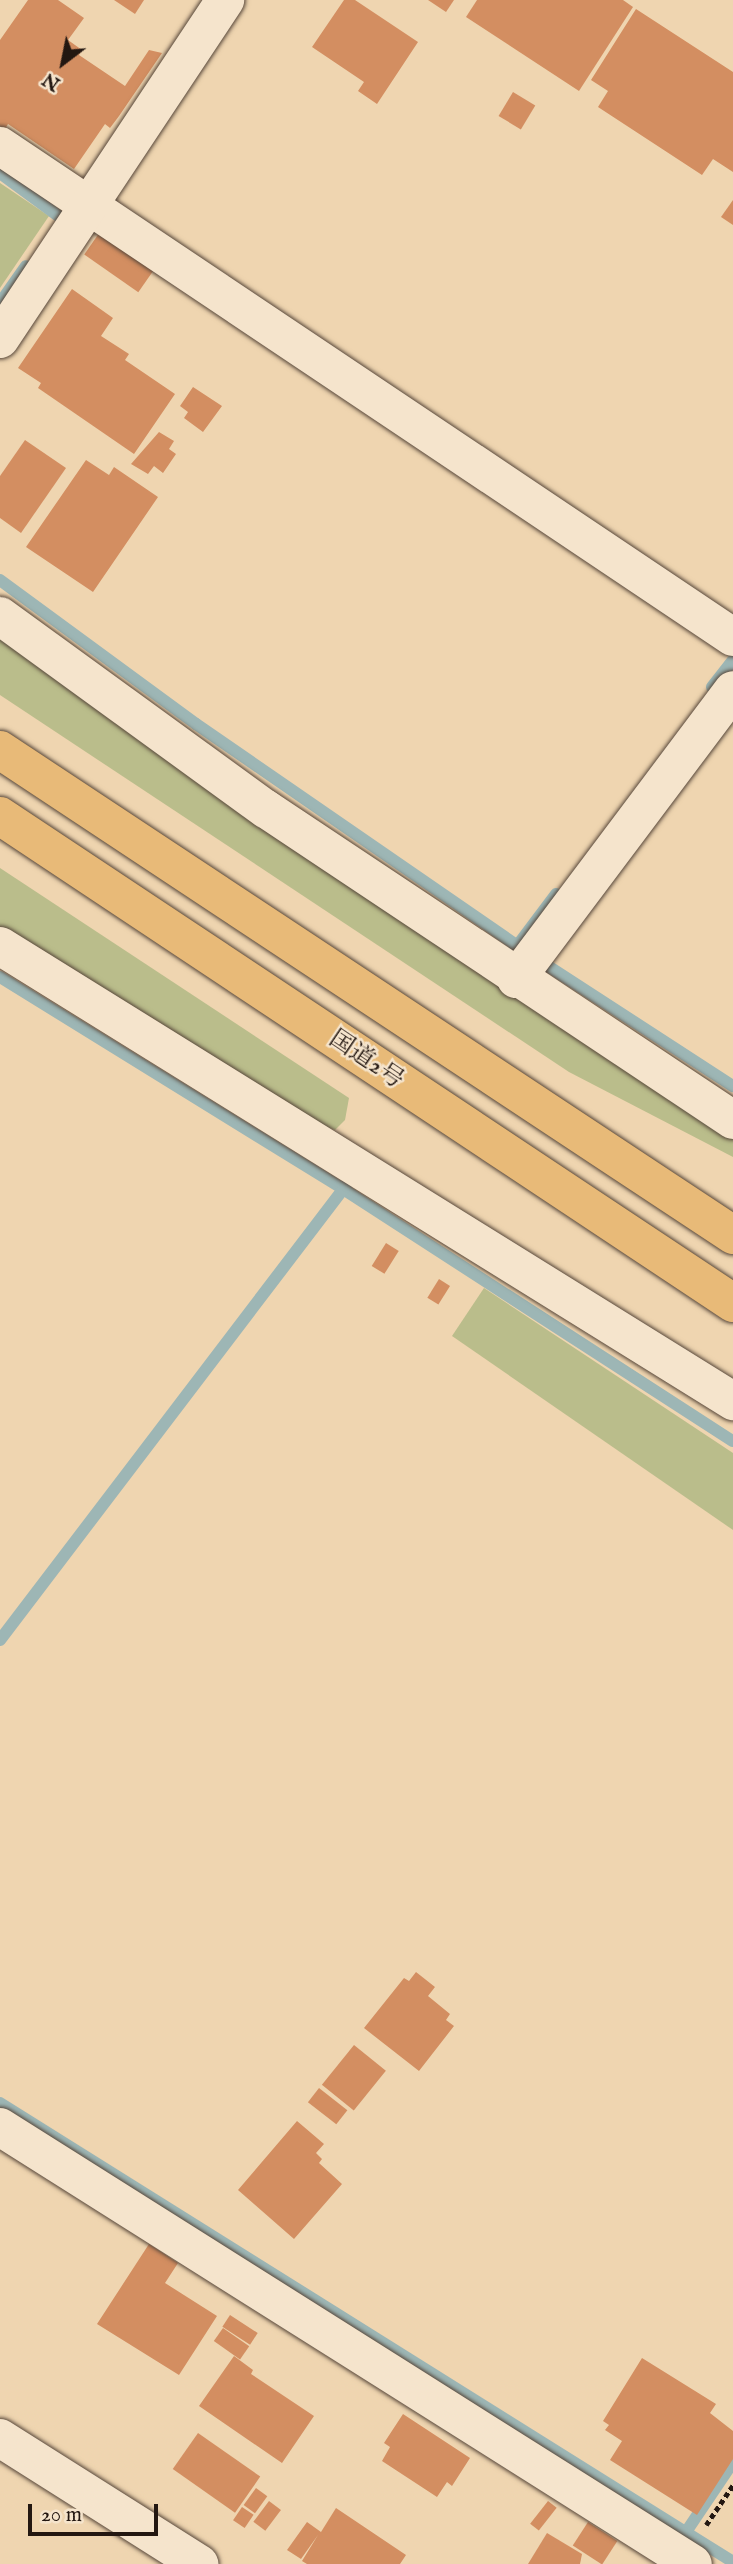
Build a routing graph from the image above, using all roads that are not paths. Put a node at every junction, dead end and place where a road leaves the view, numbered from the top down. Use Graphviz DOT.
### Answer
graph roads {
  1 [pos="225,0"];
  2 [pos="0,146"];
  3 [pos="87,204"];
  4 [pos="0,339"];
  5 [pos="0,616"];
  6 [pos="733,637"];
  7 [pos="733,690"];
  8 [pos="0,750"];
  9 [pos="0,816"];
  10 [pos="0,946"];
  11 [pos="516,979"];
  12 [pos="733,1120"];
  13 [pos="733,1235"];
  14 [pos="733,1303"];
  15 [pos="733,1401"];
  16 [pos="0,2127"];
  17 [pos="0,2438"];
  18 [pos="697,2549"];
  19 [pos="199,2564"];
  1 -- 3 [label="street"];
  2 -- 3 [label="street"];
  3 -- 4 [label="street"];
  3 -- 6 [label="street"];
  5 -- 11 [label="street"];
  7 -- 11 [label="street"];
  8 -- 13 [label="highway"];
  9 -- 14 [label="highway, 国道2号"];
  10 -- 15 [label="street"];
  11 -- 12 [label="street"];
  16 -- 18 [label="street"];
  17 -- 19 [label="street"];
}
